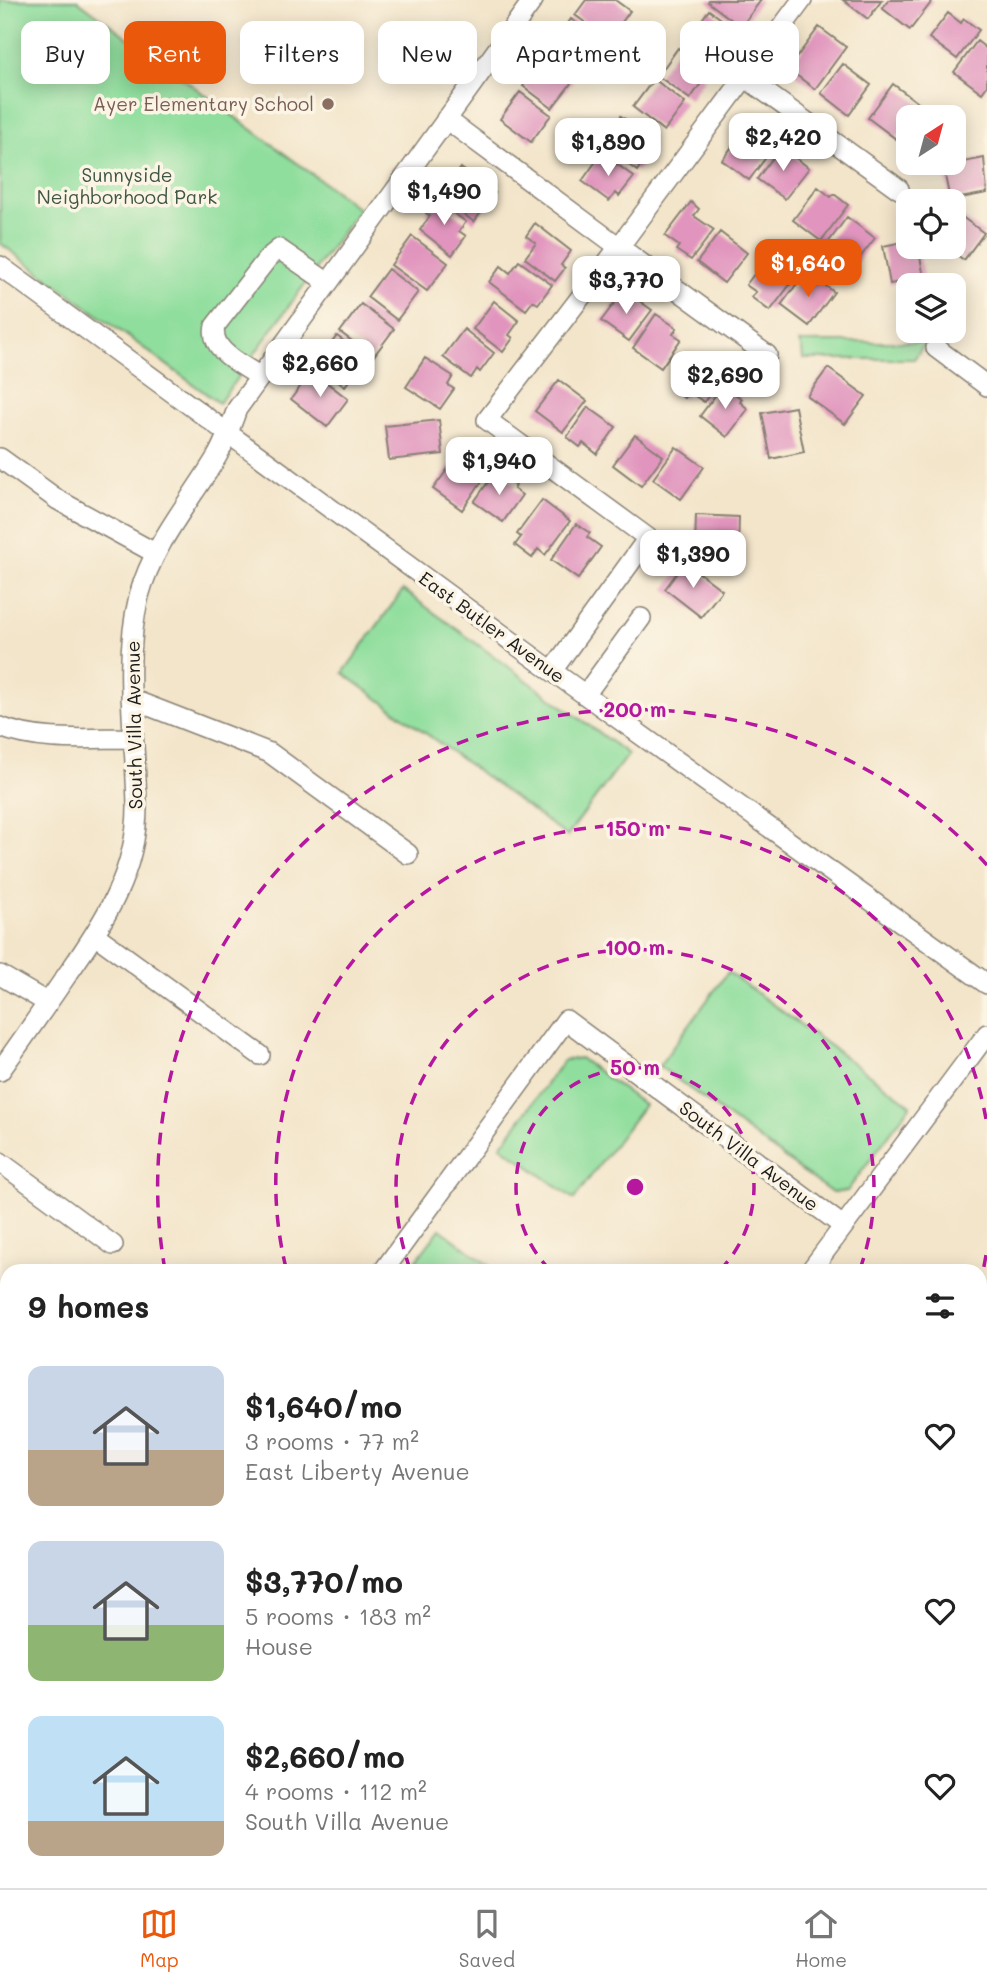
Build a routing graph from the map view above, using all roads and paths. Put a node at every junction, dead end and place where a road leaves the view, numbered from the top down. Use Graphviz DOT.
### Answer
graph roads {
  1 [pos="533,0"];
  2 [pos="802,0"];
  3 [pos="787,21"];
  4 [pos="741,84"];
  5 [pos="754,84"];
  6 [pos="446,119"];
  7 [pos="899,189"];
  8 [pos="619,247"];
  9 [pos="0,266"];
  10 [pos="327,282"];
  11 [pos="936,348"];
  12 [pos="767,355"];
  13 [pos="260,377"];
  14 [pos="987,386"];
  15 [pos="227,433"];
  16 [pos="0,458"];
  17 [pos="155,553"];
  18 [pos="641,618"];
  19 [pos="552,671"];
  20 [pos="585,695"];
  21 [pos="131,699"];
  22 [pos="0,727"];
  23 [pos="132,738"];
  24 [pos="408,854"];
  25 [pos="95,935"];
  26 [pos="0,975"];
  27 [pos="987,984"];
  28 [pos="48,1003"];
  29 [pos="987,1034"];
  30 [pos="260,1055"];
  31 [pos="0,1070"];
  32 [pos="0,1162"];
  33 [pos="844,1226"];
  34 [pos="113,1245"];
  35 [pos="388,1264"];
  36 [pos="816,1264"];
  1 -- 6 [label="street, South Villa Avenue"];
  2 -- 3 [label="street"];
  4 -- 8 [label="street"];
  5 -- 7 [label="street"];
  6 -- 8 [label="street"];
  6 -- 10 [label="street, South Villa Avenue"];
  8 -- 12 [label="street"];
  8 -- 19 [label="street"];
  9 -- 15 [label="street, East Butler Avenue"];
  10 -- 13 [label="street, South Villa Avenue"];
  10 -- 13 [label="street"];
  11 -- 14 [label="street"];
  13 -- 15 [label="street, South Villa Avenue"];
  15 -- 17 [label="street, South Villa Avenue"];
  15 -- 19 [label="street, East Butler Avenue"];
  16 -- 17 [label="street"];
  17 -- 21 [label="street, South Villa Avenue"];
  18 -- 20 [label="street"];
  19 -- 20 [label="street, East Butler Avenue"];
  20 -- 27 [label="street, East Butler Avenue"];
  21 -- 23 [label="street, South Villa Avenue"];
  21 -- 24 [label="street"];
  22 -- 23 [label="street"];
  23 -- 25 [label="street, South Villa Avenue"];
  25 -- 28 [label="street, South Villa Avenue"];
  25 -- 30 [label="street"];
  26 -- 28 [label="street"];
  28 -- 31 [label="street, South Villa Avenue"];
  29 -- 33 [label="street"];
  32 -- 34 [label="street"];
  33 -- 35 [label="street, South Villa Avenue"];
  33 -- 36 [label="street"];
}
